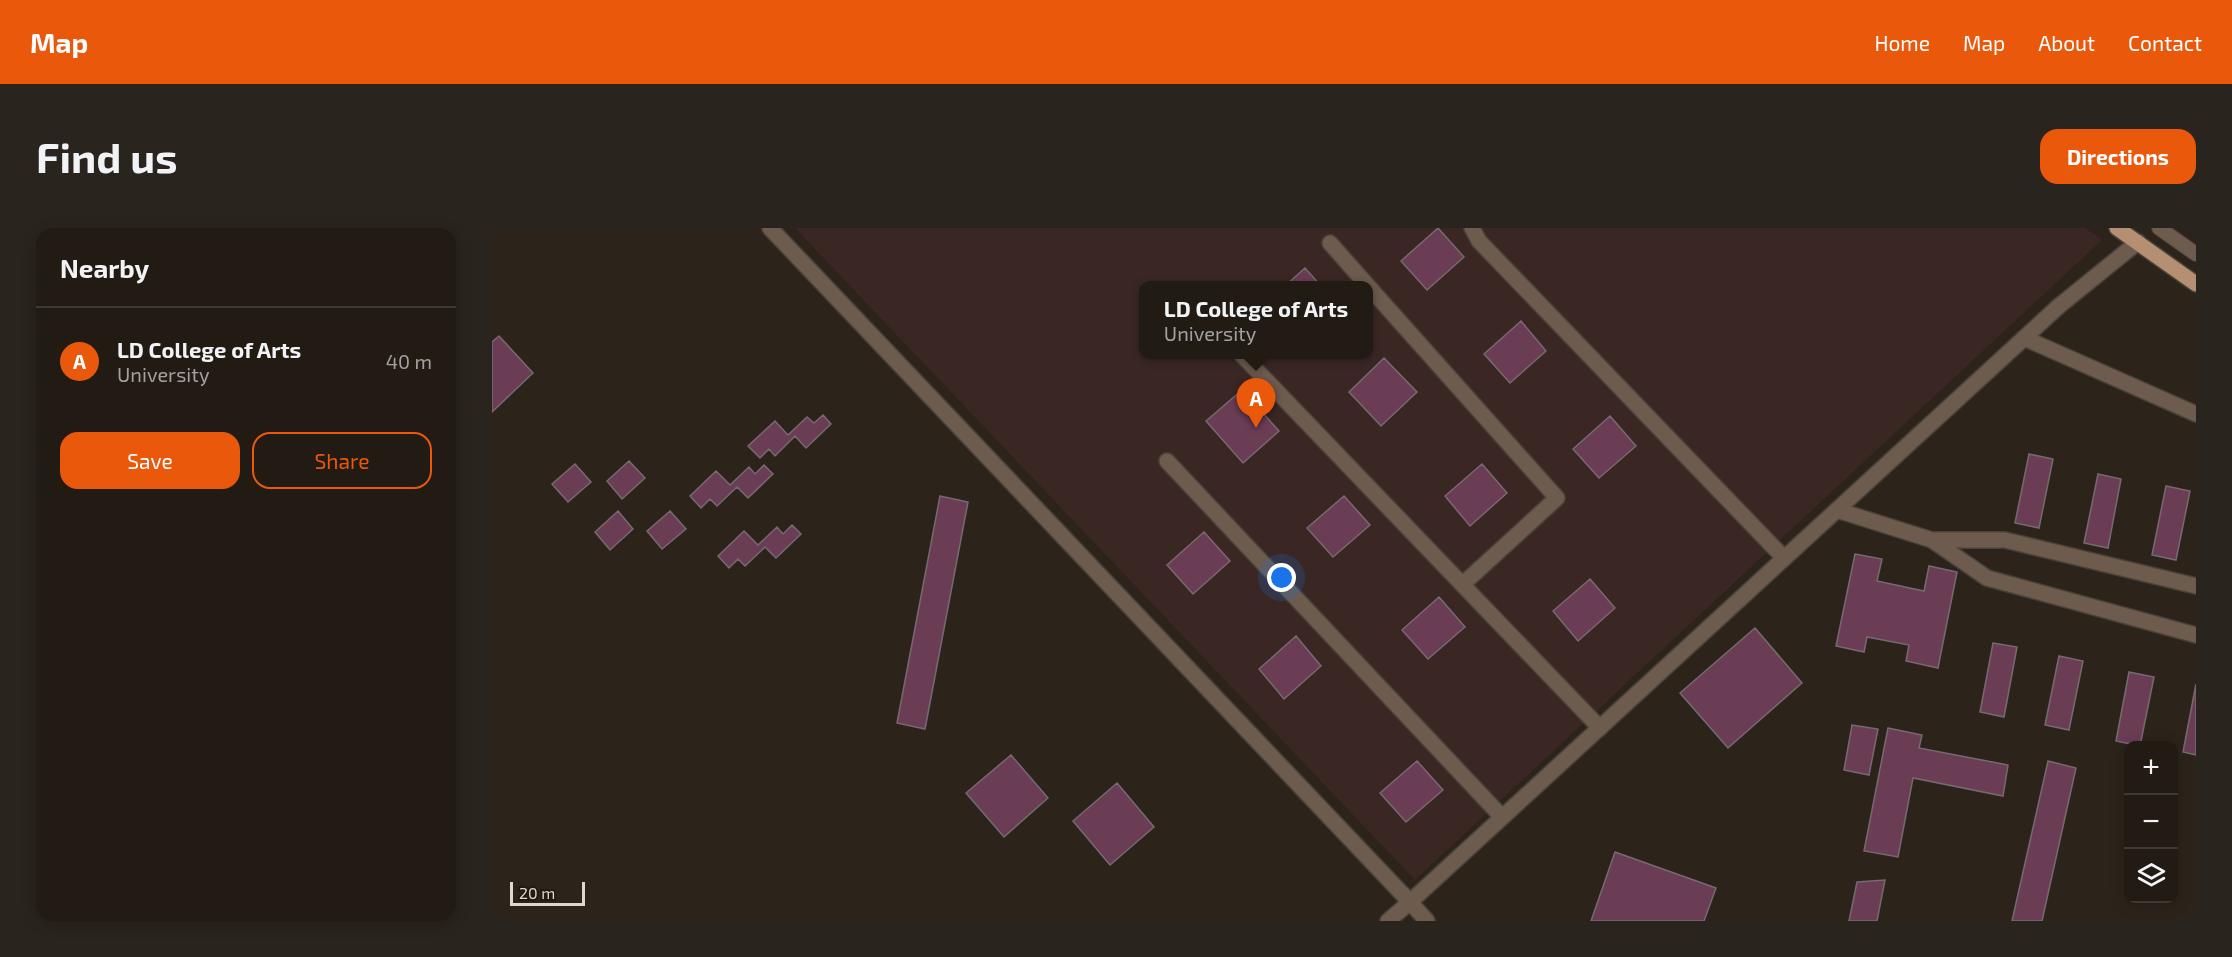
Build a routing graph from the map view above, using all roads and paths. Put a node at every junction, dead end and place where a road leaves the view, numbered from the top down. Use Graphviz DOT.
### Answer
graph roads {
  1 [pos="770,228"];
  2 [pos="1472,228"];
  3 [pos="2117,228"];
  4 [pos="2159,228"];
  5 [pos="1330,243"];
  6 [pos="2138,243"];
  7 [pos="2196,254"];
  8 [pos="1364,281"];
  9 [pos="2196,284"];
  10 [pos="1373,292"];
  11 [pos="2024,338"];
  12 [pos="1247,359"];
  13 [pos="2196,414"];
  14 [pos="1167,461"];
  15 [pos="1837,510"];
  16 [pos="1932,540"];
  17 [pos="1784,558"];
  18 [pos="1463,584"];
  19 [pos="2196,586"];
  20 [pos="2196,635"];
  21 [pos="1600,728"];
  22 [pos="1502,817"];
  23 [pos="1410,902"];
  24 [pos="1388,921"];
  25 [pos="1427,921"];
  1 -- 23 [label="street"];
  2 -- 17 [label="street"];
  3 -- 6 [label="main road"];
  4 -- 7 [label="lane"];
  5 -- 8 [label="street"];
  6 -- 9 [label="main road"];
  6 -- 11 [label="street"];
  10 -- 18 [label="street"];
  11 -- 13 [label="street"];
  11 -- 15 [label="street"];
  12 -- 18 [label="street"];
  14 -- 22 [label="street"];
  15 -- 16 [label="street"];
  15 -- 17 [label="street"];
  16 -- 19 [label="street"];
  16 -- 20 [label="street"];
  17 -- 21 [label="street"];
  18 -- 21 [label="street"];
  21 -- 22 [label="street"];
  22 -- 23 [label="street"];
  23 -- 24 [label="street"];
  23 -- 25 [label="street"];
}
